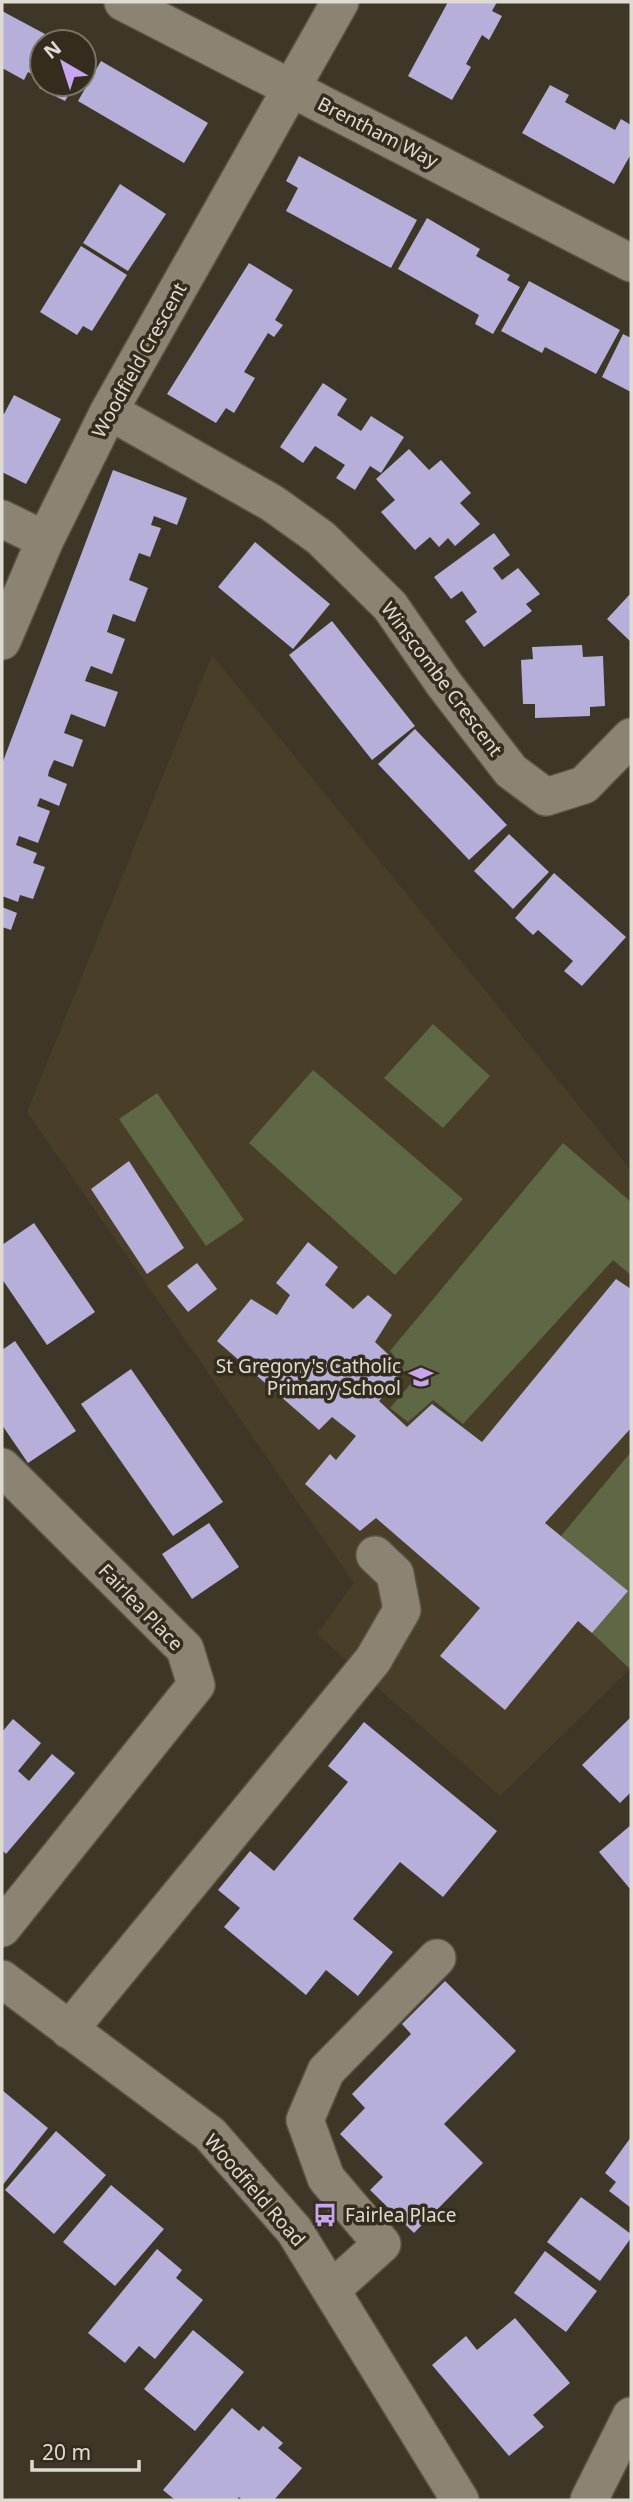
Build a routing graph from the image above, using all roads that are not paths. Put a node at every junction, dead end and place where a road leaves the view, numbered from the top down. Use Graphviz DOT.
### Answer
graph roads {
  1 [pos="123,2"];
  2 [pos="340,2"];
  3 [pos="293,88"];
  4 [pos="631,262"];
  5 [pos="109,411"];
  6 [pos="2,519"];
  7 [pos="45,540"];
  8 [pos="2,641"];
  9 [pos="631,737"];
  10 [pos="2,1467"];
  11 [pos="376,1555"];
  12 [pos="2,1928"];
  13 [pos="438,1958"];
  14 [pos="2,1979"];
  15 [pos="69,2031"];
  16 [pos="331,2290"];
  17 [pos="631,2416"];
  18 [pos="460,2500"];
  19 [pos="589,2500"];
  1 -- 3 [label="street, Brentham Way"];
  2 -- 3 [label="street, Woodfield Crescent"];
  3 -- 4 [label="street, Brentham Way"];
  3 -- 5 [label="street, Woodfield Crescent"];
  5 -- 7 [label="street, Woodfield Crescent"];
  5 -- 9 [label="street, Winscombe Crescent"];
  6 -- 7 [label="street"];
  7 -- 8 [label="street, Woodfield Crescent"];
  10 -- 12 [label="street, Fairlea Place"];
  11 -- 15 [label="street"];
  13 -- 16 [label="street"];
  14 -- 15 [label="street, Woodfield Road"];
  15 -- 16 [label="street, Woodfield Road"];
  16 -- 18 [label="street, Woodfield Road"];
  17 -- 19 [label="street"];
}
